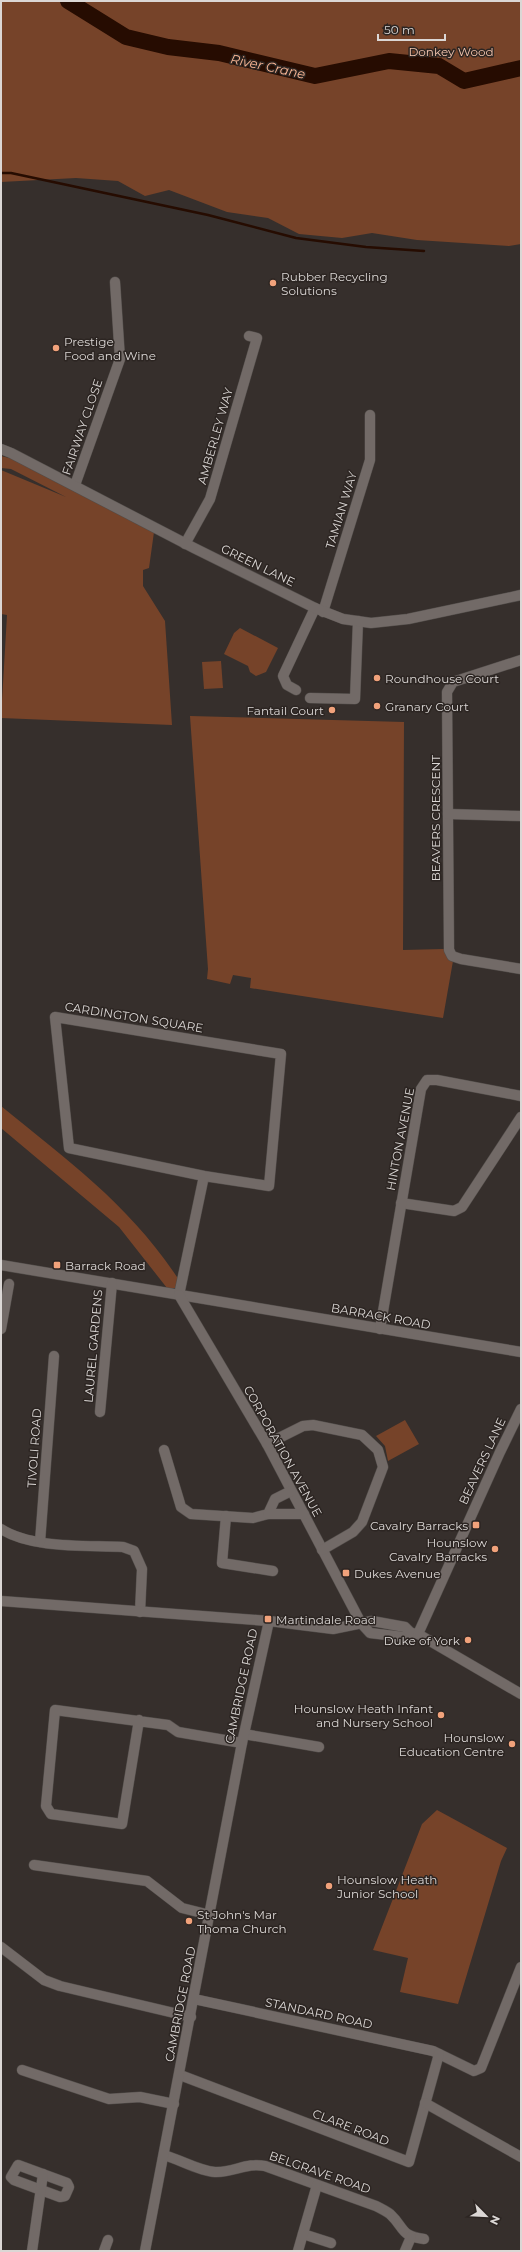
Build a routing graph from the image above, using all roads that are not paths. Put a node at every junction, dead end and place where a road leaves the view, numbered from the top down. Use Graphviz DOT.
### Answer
graph roads {
  1 [pos="115,282"];
  2 [pos="249,336"];
  3 [pos="370,415"];
  4 [pos="1,449"];
  5 [pos="75,485"];
  6 [pos="185,544"];
  7 [pos="521,595"];
  8 [pos="319,610"];
  9 [pos="358,621"];
  10 [pos="521,660"];
  11 [pos="296,690"];
  12 [pos="310,698"];
  13 [pos="448,814"];
  14 [pos="521,816"];
  15 [pos="521,969"];
  16 [pos="521,1096"];
  17 [pos="521,1117"];
  18 [pos="204,1176"];
  19 [pos="401,1203"];
  20 [pos="1,1264"];
  21 [pos="112,1283"];
  22 [pos="9,1284"];
  23 [pos="179,1295"];
  24 [pos="1,1329"];
  25 [pos="380,1329"];
  26 [pos="521,1352"];
  27 [pos="54,1356"];
  28 [pos="521,1409"];
  29 [pos="100,1412"];
  30 [pos="267,1444"];
  31 [pos="164,1450"];
  32 [pos="291,1491"];
  33 [pos="268,1514"];
  34 [pos="304,1514"];
  35 [pos="226,1516"];
  36 [pos="1,1529"];
  37 [pos="40,1542"];
  38 [pos="322,1550"];
  39 [pos="273,1571"];
  40 [pos="1,1601"];
  41 [pos="140,1612"];
  42 [pos="269,1621"];
  43 [pos="361,1623"];
  44 [pos="415,1634"];
  45 [pos="521,1694"];
  46 [pos="139,1720"];
  47 [pos="243,1739"];
  48 [pos="319,1747"];
  49 [pos="34,1865"];
  50 [pos="210,1915"];
  51 [pos="1,1947"];
  52 [pos="521,1967"];
  53 [pos="194,2000"];
  54 [pos="191,2016"];
  55 [pos="439,2054"];
  56 [pos="22,2070"];
  57 [pos="180,2075"];
  58 [pos="425,2103"];
  59 [pos="174,2104"];
  60 [pos="164,2155"];
  61 [pos="521,2157"];
  62 [pos="43,2174"];
  63 [pos="317,2186"];
  64 [pos="41,2190"];
  65 [pos="303,2234"];
  66 [pos="411,2237"];
  67 [pos="424,2239"];
  68 [pos="108,2240"];
  69 [pos="332,2243"];
  70 [pos="32,2251"];
  71 [pos="104,2251"];
  72 [pos="146,2251"];
  73 [pos="298,2251"];
  74 [pos="405,2251"];
  1 -- 5 [label="street, FAIRWAY CLOSE"];
  2 -- 6 [label="street, AMBERLEY WAY"];
  3 -- 8 [label="street, TAMIAN WAY"];
  4 -- 5 [label="street, GREEN LANE"];
  5 -- 6 [label="street, GREEN LANE"];
  6 -- 8 [label="street, GREEN LANE"];
  7 -- 9 [label="street, GREEN LANE"];
  8 -- 9 [label="street, GREEN LANE"];
  8 -- 11 [label="street, TAMIAN WAY"];
  9 -- 12 [label="street"];
  10 -- 13 [label="street, BEAVERS CRESCENT"];
  13 -- 14 [label="street"];
  13 -- 15 [label="street, BEAVERS CRESCENT"];
  16 -- 19 [label="street, HINTON AVENUE"];
  17 -- 19 [label="street, HINTON AVENUE"];
  18 -- 18 [label="street, CARDINGTON SQUARE"];
  18 -- 23 [label="street"];
  19 -- 25 [label="street, HINTON AVENUE"];
  20 -- 21 [label="street, BARRACK ROAD"];
  21 -- 23 [label="street, BARRACK ROAD"];
  21 -- 29 [label="street, LAUREL GARDENS"];
  22 -- 24 [label="street"];
  23 -- 25 [label="street, BARRACK ROAD"];
  23 -- 30 [label="street, CORPORATION AVENUE"];
  25 -- 26 [label="street, BARRACK ROAD"];
  27 -- 37 [label="street, TIVOLI ROAD"];
  28 -- 44 [label="street, BEAVERS LANE"];
  30 -- 32 [label="street, CORPORATION AVENUE"];
  30 -- 38 [label="street"];
  31 -- 35 [label="street"];
  32 -- 33 [label="street"];
  32 -- 34 [label="street, CORPORATION AVENUE"];
  33 -- 34 [label="street"];
  33 -- 35 [label="street"];
  34 -- 38 [label="street, CORPORATION AVENUE"];
  35 -- 39 [label="street"];
  36 -- 37 [label="street"];
  37 -- 41 [label="street"];
  38 -- 43 [label="street, CORPORATION AVENUE"];
  40 -- 41 [label="street"];
  41 -- 42 [label="street"];
  42 -- 43 [label="street"];
  42 -- 47 [label="street, CAMBRIDGE ROAD"];
  43 -- 44 [label="street"];
  44 -- 45 [label="street"];
  46 -- 46 [label="street"];
  46 -- 47 [label="street"];
  47 -- 48 [label="street"];
  47 -- 50 [label="street, CAMBRIDGE ROAD"];
  49 -- 50 [label="street"];
  50 -- 53 [label="street, CAMBRIDGE ROAD"];
  51 -- 54 [label="street"];
  52 -- 55 [label="street, STANDARD ROAD"];
  53 -- 54 [label="street, CAMBRIDGE ROAD"];
  53 -- 55 [label="street, STANDARD ROAD"];
  54 -- 57 [label="street, CAMBRIDGE ROAD"];
  55 -- 58 [label="street, CLARE ROAD"];
  56 -- 59 [label="street"];
  57 -- 58 [label="street, CLARE ROAD"];
  57 -- 59 [label="street, CAMBRIDGE ROAD"];
  58 -- 61 [label="street"];
  59 -- 60 [label="street, CAMBRIDGE ROAD"];
  60 -- 63 [label="street, BELGRAVE ROAD"];
  60 -- 72 [label="street, CAMBRIDGE ROAD"];
  62 -- 64 [label="street"];
  62 -- 64 [label="street"];
  62 -- 64 [label="street"];
  63 -- 65 [label="street"];
  63 -- 66 [label="street, BELGRAVE ROAD"];
  64 -- 70 [label="street"];
  65 -- 69 [label="street"];
  65 -- 73 [label="street"];
  66 -- 67 [label="street"];
  66 -- 74 [label="street"];
  68 -- 71 [label="street"];
}
